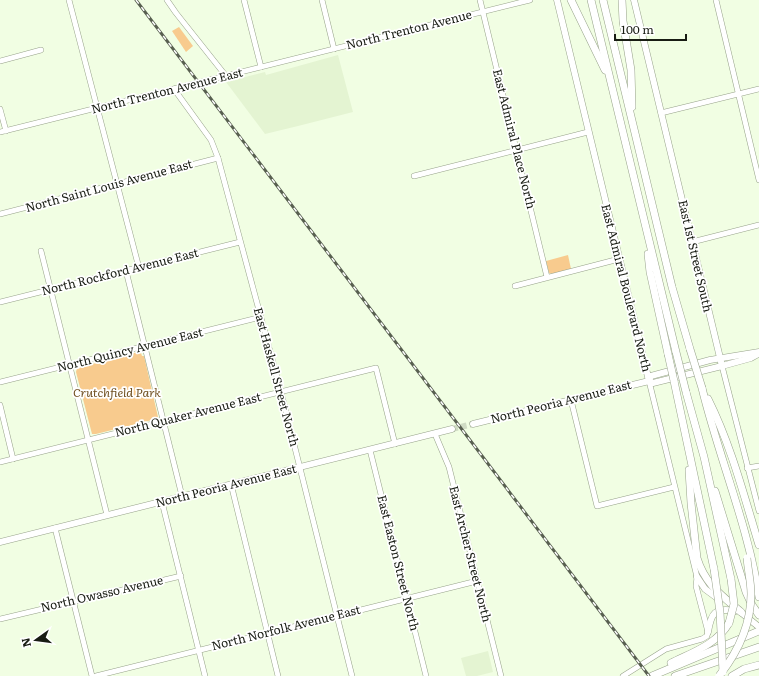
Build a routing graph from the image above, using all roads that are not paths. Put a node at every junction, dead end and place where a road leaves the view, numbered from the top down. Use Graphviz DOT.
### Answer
graph roads {
  1 [pos="69,0"];
  2 [pos="167,0"];
  3 [pos="244,0"];
  4 [pos="322,0"];
  5 [pos="480,0"];
  6 [pos="530,0"];
  7 [pos="557,0"];
  8 [pos="571,0"];
  9 [pos="591,0"];
  10 [pos="604,0"];
  11 [pos="622,0"];
  12 [pos="634,0"];
  13 [pos="716,0"];
  14 [pos="483,12"];
  15 [pos="334,49"];
  16 [pos="41,50"];
  17 [pos="0,61"];
  18 [pos="262,67"];
  19 [pos="226,76"];
  20 [pos="610,81"];
  21 [pos="174,89"];
  22 [pos="759,89"];
  23 [pos="739,94"];
  24 [pos="97,108"];
  25 [pos="0,109"];
  26 [pos="661,113"];
  27 [pos="633,123"];
  28 [pos="3,132"];
  29 [pos="588,132"];
  30 [pos="516,149"];
  31 [pos="218,158"];
  32 [pos="414,176"];
  33 [pos="759,180"];
  34 [pos="117,183"];
  35 [pos="0,214"];
  36 [pos="645,225"];
  37 [pos="759,225"];
  38 [pos="240,242"];
  39 [pos="692,242"];
  40 [pos="41,251"];
  41 [pos="619,259"];
  42 [pos="139,268"];
  43 [pos="126,271"];
  44 [pos="548,277"];
  45 [pos="515,286"];
  46 [pos="51,289"];
  47 [pos="0,302"];
  48 [pos="261,317"];
  49 [pos="145,346"];
  50 [pos="759,353"];
  51 [pos="720,359"];
  52 [pos="70,364"];
  53 [pos="722,366"];
  54 [pos="649,381"];
  55 [pos="0,382"];
  56 [pos="702,388"];
  57 [pos="281,392"];
  58 [pos="571,400"];
  59 [pos="0,405"];
  60 [pos="164,421"];
  61 [pos="473,424"];
  62 [pos="452,429"];
  63 [pos="435,434"];
  64 [pos="89,440"];
  65 [pos="395,444"];
  66 [pos="688,448"];
  67 [pos="370,450"];
  68 [pos="704,457"];
  69 [pos="13,459"];
  70 [pos="0,462"];
  71 [pos="759,466"];
  72 [pos="300,467"];
  73 [pos="747,468"];
  74 [pos="231,484"];
  75 [pos="674,487"];
  76 [pos="182,496"];
  77 [pos="162,502"];
  78 [pos="759,511"];
  79 [pos="107,515"];
  80 [pos="744,526"];
  81 [pos="55,528"];
  82 [pos="0,542"];
  83 [pos="758,542"];
  84 [pos="181,576"];
  85 [pos="697,577"];
  86 [pos="477,581"];
  87 [pos="759,597"];
  88 [pos="407,598"];
  89 [pos="73,600"];
  90 [pos="741,612"];
  91 [pos="758,614"];
  92 [pos="336,616"];
  93 [pos="0,619"];
  94 [pos="759,627"];
  95 [pos="759,631"];
  96 [pos="267,632"];
  97 [pos="708,632"];
  98 [pos="759,647"];
  99 [pos="198,650"];
  100 [pos="712,662"];
  101 [pos="759,665"];
  102 [pos="92,676"];
  103 [pos="96,676"];
  104 [pos="205,676"];
  105 [pos="278,676"];
  106 [pos="352,676"];
  107 [pos="426,676"];
  108 [pos="501,676"];
  109 [pos="623,676"];
  110 [pos="646,676"];
  111 [pos="652,676"];
  112 [pos="675,676"];
  113 [pos="689,676"];
  114 [pos="719,676"];
  115 [pos="723,676"];
  116 [pos="732,676"];
  1 -- 24 [label="street"];
  2 -- 19 [label="street"];
  3 -- 18 [label="street"];
  4 -- 15 [label="street"];
  5 -- 14 [label="street, East Admiral Place North"];
  6 -- 14 [label="street, North Trenton Avenue"];
  7 -- 29 [label="main road, East Admiral Boulevard North"];
  8 -- 20 [label="highway"];
  9 -- 20 [label="highway"];
  10 -- 27 [label="highway"];
  11 -- 27 [label="highway"];
  12 -- 26 [label="main road, East 1st Street South"];
  13 -- 23 [label="street"];
  14 -- 15 [label="street, North Trenton Avenue"];
  14 -- 30 [label="street, East Admiral Place North"];
  15 -- 18 [label="street, North Trenton Avenue East"];
  16 -- 17 [label="street"];
  18 -- 19 [label="street, North Trenton Avenue East"];
  19 -- 21 [label="street, North Trenton Avenue East"];
  20 -- 36 [label="highway"];
  21 -- 24 [label="street, North Trenton Avenue East"];
  21 -- 31 [label="street, East Haskell Street North"];
  22 -- 23 [label="street"];
  23 -- 26 [label="street"];
  23 -- 33 [label="street"];
  24 -- 28 [label="street, North Trenton Avenue East"];
  24 -- 34 [label="street"];
  25 -- 28 [label="street"];
  26 -- 39 [label="main road, East 1st Street South"];
  27 -- 56 [label="highway, bridge"];
  29 -- 30 [label="street"];
  29 -- 41 [label="main road, East Admiral Boulevard North"];
  30 -- 32 [label="street"];
  30 -- 44 [label="street, East Admiral Place North"];
  31 -- 34 [label="street, North Saint Louis Avenue East"];
  31 -- 38 [label="street, East Haskell Street North"];
  34 -- 35 [label="street, North Saint Louis Avenue East"];
  34 -- 42 [label="street"];
  36 -- 66 [label="highway, bridge"];
  36 -- 68 [label="highway, bridge"];
  37 -- 39 [label="street"];
  38 -- 42 [label="street, North Rockford Avenue East"];
  38 -- 48 [label="street, East Haskell Street North"];
  39 -- 51 [label="main road, East 1st Street South"];
  40 -- 46 [label="street"];
  41 -- 44 [label="street"];
  41 -- 54 [label="main road, East Admiral Boulevard North"];
  42 -- 43 [label="street, North Rockford Avenue East"];
  43 -- 46 [label="street, North Rockford Avenue East"];
  43 -- 49 [label="street"];
  44 -- 45 [label="street"];
  46 -- 47 [label="street, North Rockford Avenue East"];
  46 -- 52 [label="street"];
  48 -- 49 [label="street, North Quincy Avenue East"];
  48 -- 57 [label="street, East Haskell Street North"];
  49 -- 52 [label="street, North Quincy Avenue East"];
  49 -- 60 [label="street"];
  50 -- 51 [label="main road"];
  50 -- 53 [label="main road"];
  51 -- 53 [label="main road, East 1st Street South"];
  51 -- 54 [label="main road"];
  52 -- 55 [label="street, North Quincy Avenue East"];
  52 -- 64 [label="street"];
  53 -- 54 [label="main road"];
  53 -- 73 [label="street, East 1st Street South"];
  54 -- 58 [label="main road, North Peoria Avenue East"];
  54 -- 75 [label="street, East Admiral Boulevard North"];
  56 -- 80 [label="highway"];
  56 -- 83 [label="highway"];
  57 -- 60 [label="street, North Quaker Avenue East"];
  57 -- 65 [label="street, North Quaker Avenue East"];
  57 -- 72 [label="street, East Haskell Street North"];
  58 -- 61 [label="main road, North Peoria Avenue East"];
  58 -- 75 [label="street"];
  59 -- 69 [label="street"];
  60 -- 64 [label="street, North Quaker Avenue East"];
  60 -- 76 [label="street"];
  62 -- 63 [label="main road, North Peoria Avenue East"];
  63 -- 65 [label="main road, North Peoria Avenue East"];
  63 -- 86 [label="street, East Archer Street North"];
  64 -- 69 [label="street, North Quaker Avenue East"];
  64 -- 79 [label="street"];
  65 -- 67 [label="main road, North Peoria Avenue East"];
  66 -- 90 [label="highway"];
  66 -- 115 [label="highway, bridge"];
  67 -- 72 [label="main road, North Peoria Avenue East"];
  67 -- 88 [label="street, East Easton Street North"];
  68 -- 91 [label="highway"];
  68 -- 110 [label="highway, bridge"];
  69 -- 70 [label="street, North Quaker Avenue East"];
  71 -- 73 [label="street"];
  72 -- 74 [label="main road, North Peoria Avenue East"];
  72 -- 92 [label="street, East Haskell Street North"];
  73 -- 78 [label="street, East 1st Street South"];
  74 -- 76 [label="main road, North Peoria Avenue East"];
  74 -- 96 [label="street"];
  75 -- 85 [label="street, East Admiral Boulevard North"];
  76 -- 77 [label="main road, North Peoria Avenue East"];
  77 -- 79 [label="main road, North Peoria Avenue East"];
  77 -- 84 [label="street"];
  79 -- 81 [label="main road, North Peoria Avenue East"];
  80 -- 87 [label="highway"];
  80 -- 114 [label="highway, bridge"];
  81 -- 82 [label="main road, North Peoria Avenue East"];
  81 -- 89 [label="street"];
  84 -- 89 [label="street, North Owasso Avenue"];
  84 -- 99 [label="street"];
  85 -- 90 [label="main road"];
  85 -- 97 [label="street, East Admiral Boulevard North"];
  86 -- 88 [label="street, North Norfolk Avenue East"];
  86 -- 108 [label="street, East Archer Street North"];
  88 -- 92 [label="street, North Norfolk Avenue East"];
  88 -- 107 [label="street, East Easton Street North"];
  89 -- 93 [label="street, North Owasso Avenue"];
  89 -- 102 [label="street"];
  90 -- 94 [label="main road"];
  90 -- 97 [label="main road"];
  92 -- 96 [label="street, North Norfolk Avenue East"];
  92 -- 106 [label="street, East Haskell Street North"];
  95 -- 111 [label="highway"];
  96 -- 99 [label="street, North Norfolk Avenue East"];
  96 -- 105 [label="street"];
  97 -- 109 [label="street"];
  98 -- 100 [label="highway"];
  99 -- 103 [label="street, North Norfolk Avenue East"];
  99 -- 104 [label="street"];
  100 -- 112 [label="highway"];
  100 -- 113 [label="highway"];
  101 -- 116 [label="highway"];
}
